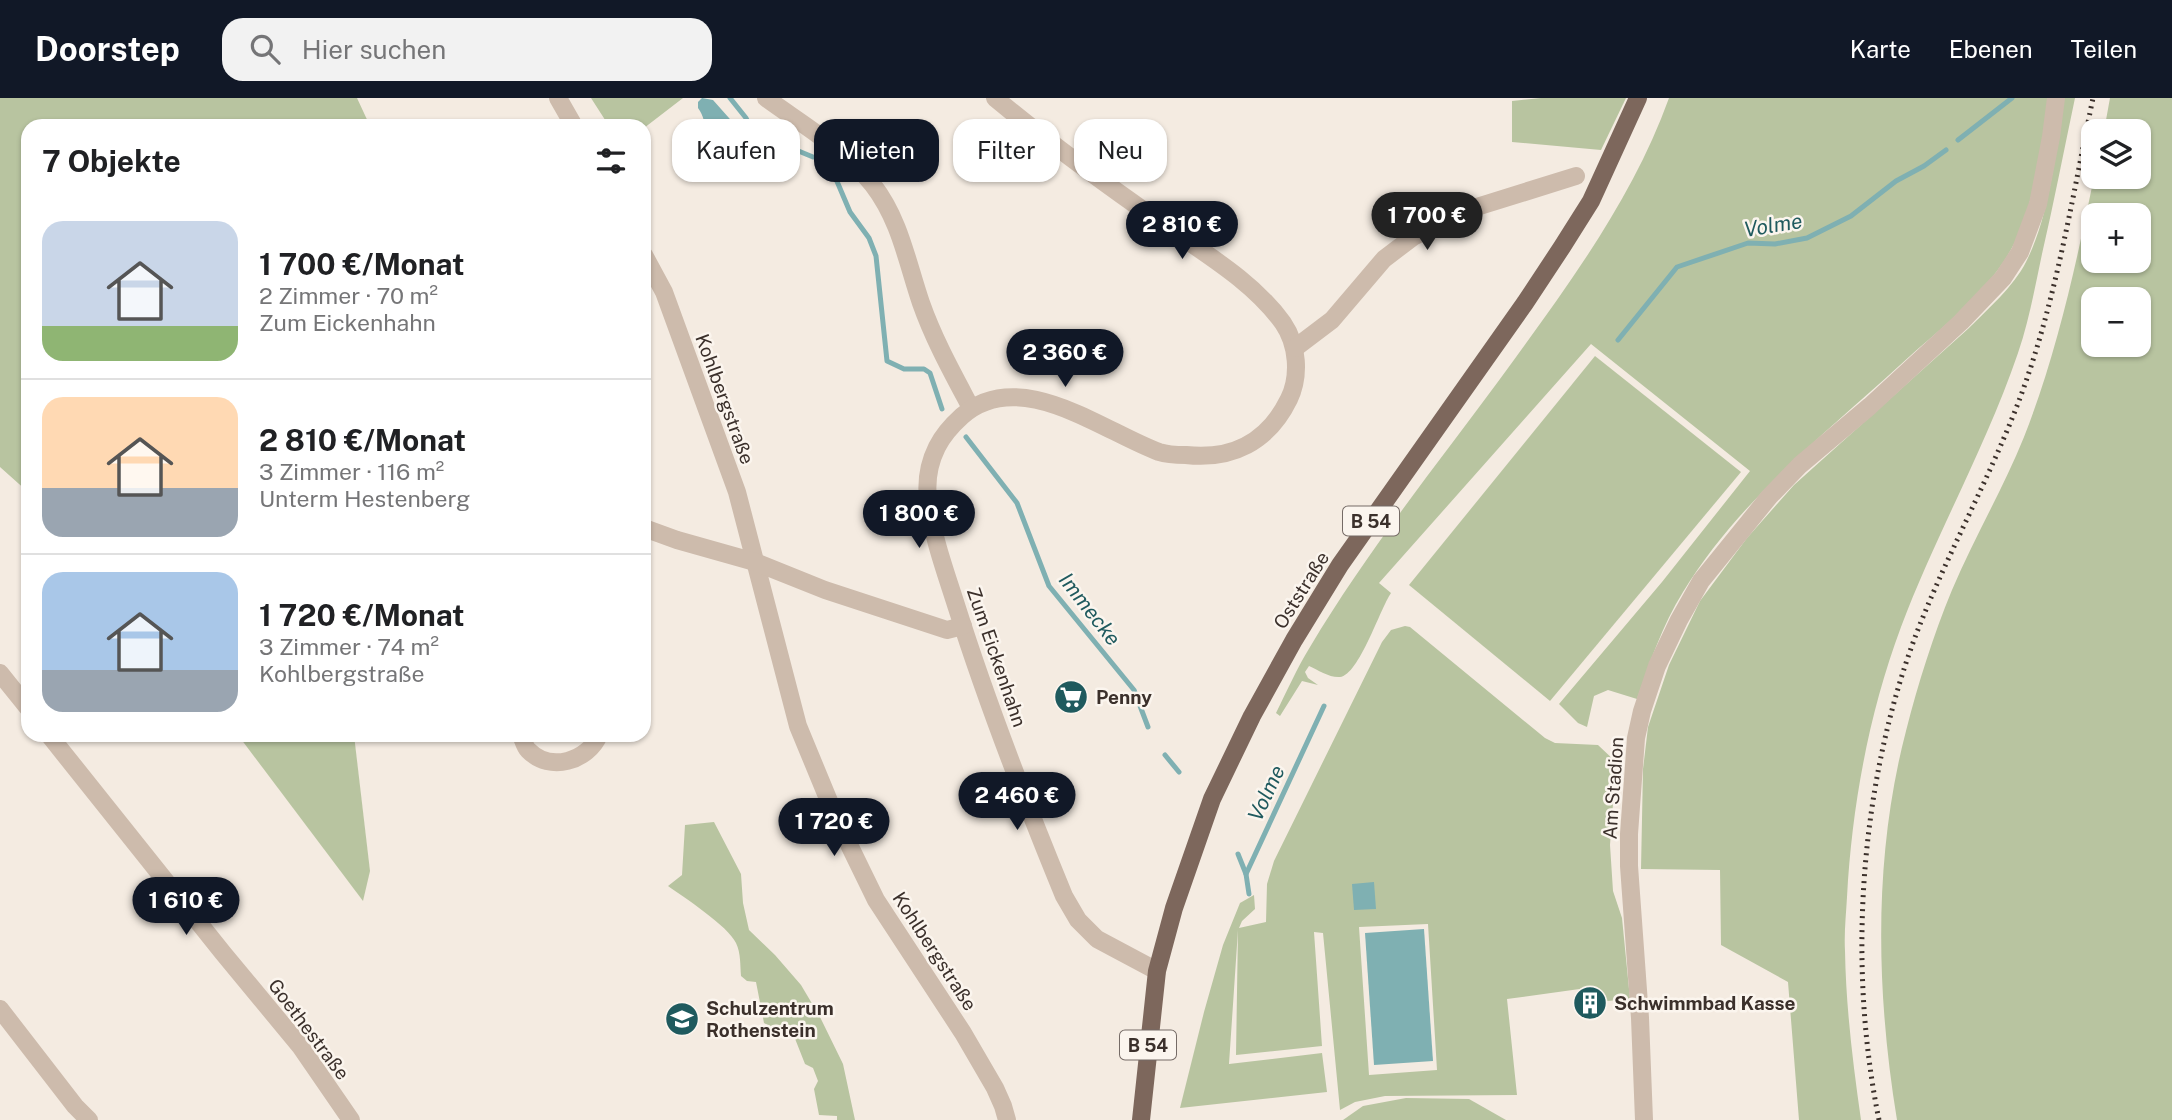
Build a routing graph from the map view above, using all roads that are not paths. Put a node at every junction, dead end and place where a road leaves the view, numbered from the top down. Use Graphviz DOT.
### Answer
graph roads {
  1 [pos="558,98"];
  2 [pos="766,98"];
  3 [pos="995,98"];
  4 [pos="1009,98"];
  5 [pos="1638,98"];
  6 [pos="2056,98"];
  7 [pos="1019,118"];
  8 [pos="570,119"];
  9 [pos="1576,176"];
  10 [pos="651,268"];
  11 [pos="1295,348"];
  12 [pos="971,408"];
  13 [pos="651,531"];
  14 [pos="755,562"];
  15 [pos="963,626"];
  16 [pos="0,673"];
  17 [pos="21,699"];
  18 [pos="55,742"];
  19 [pos="524,742"];
  20 [pos="596,742"];
  21 [pos="1157,971"];
  22 [pos="0,1009"];
  23 [pos="89,1120"];
  24 [pos="351,1120"];
  25 [pos="1007,1120"];
  26 [pos="1141,1120"];
  27 [pos="1644,1120"];
  1 -- 8 [label="street"];
  2 -- 12 [label="street"];
  3 -- 7 [label="street"];
  4 -- 7 [label="street"];
  5 -- 21 [label="main road, Oststraße / B 54"];
  6 -- 27 [label="street, Am Stadion"];
  7 -- 11 [label="street"];
  9 -- 11 [label="street"];
  10 -- 14 [label="street, Kohlbergstraße"];
  11 -- 12 [label="street, Zum Eickenhahn"];
  12 -- 15 [label="street, Zum Eickenhahn"];
  13 -- 14 [label="street"];
  14 -- 15 [label="street"];
  14 -- 25 [label="street, Kohlbergstraße"];
  15 -- 21 [label="street, Zum Eickenhahn"];
  16 -- 17 [label="street"];
  18 -- 24 [label="street, Goethestraße"];
  19 -- 20 [label="street"];
  21 -- 26 [label="main road, Oststraße / B 54"];
  22 -- 23 [label="street"];
}
